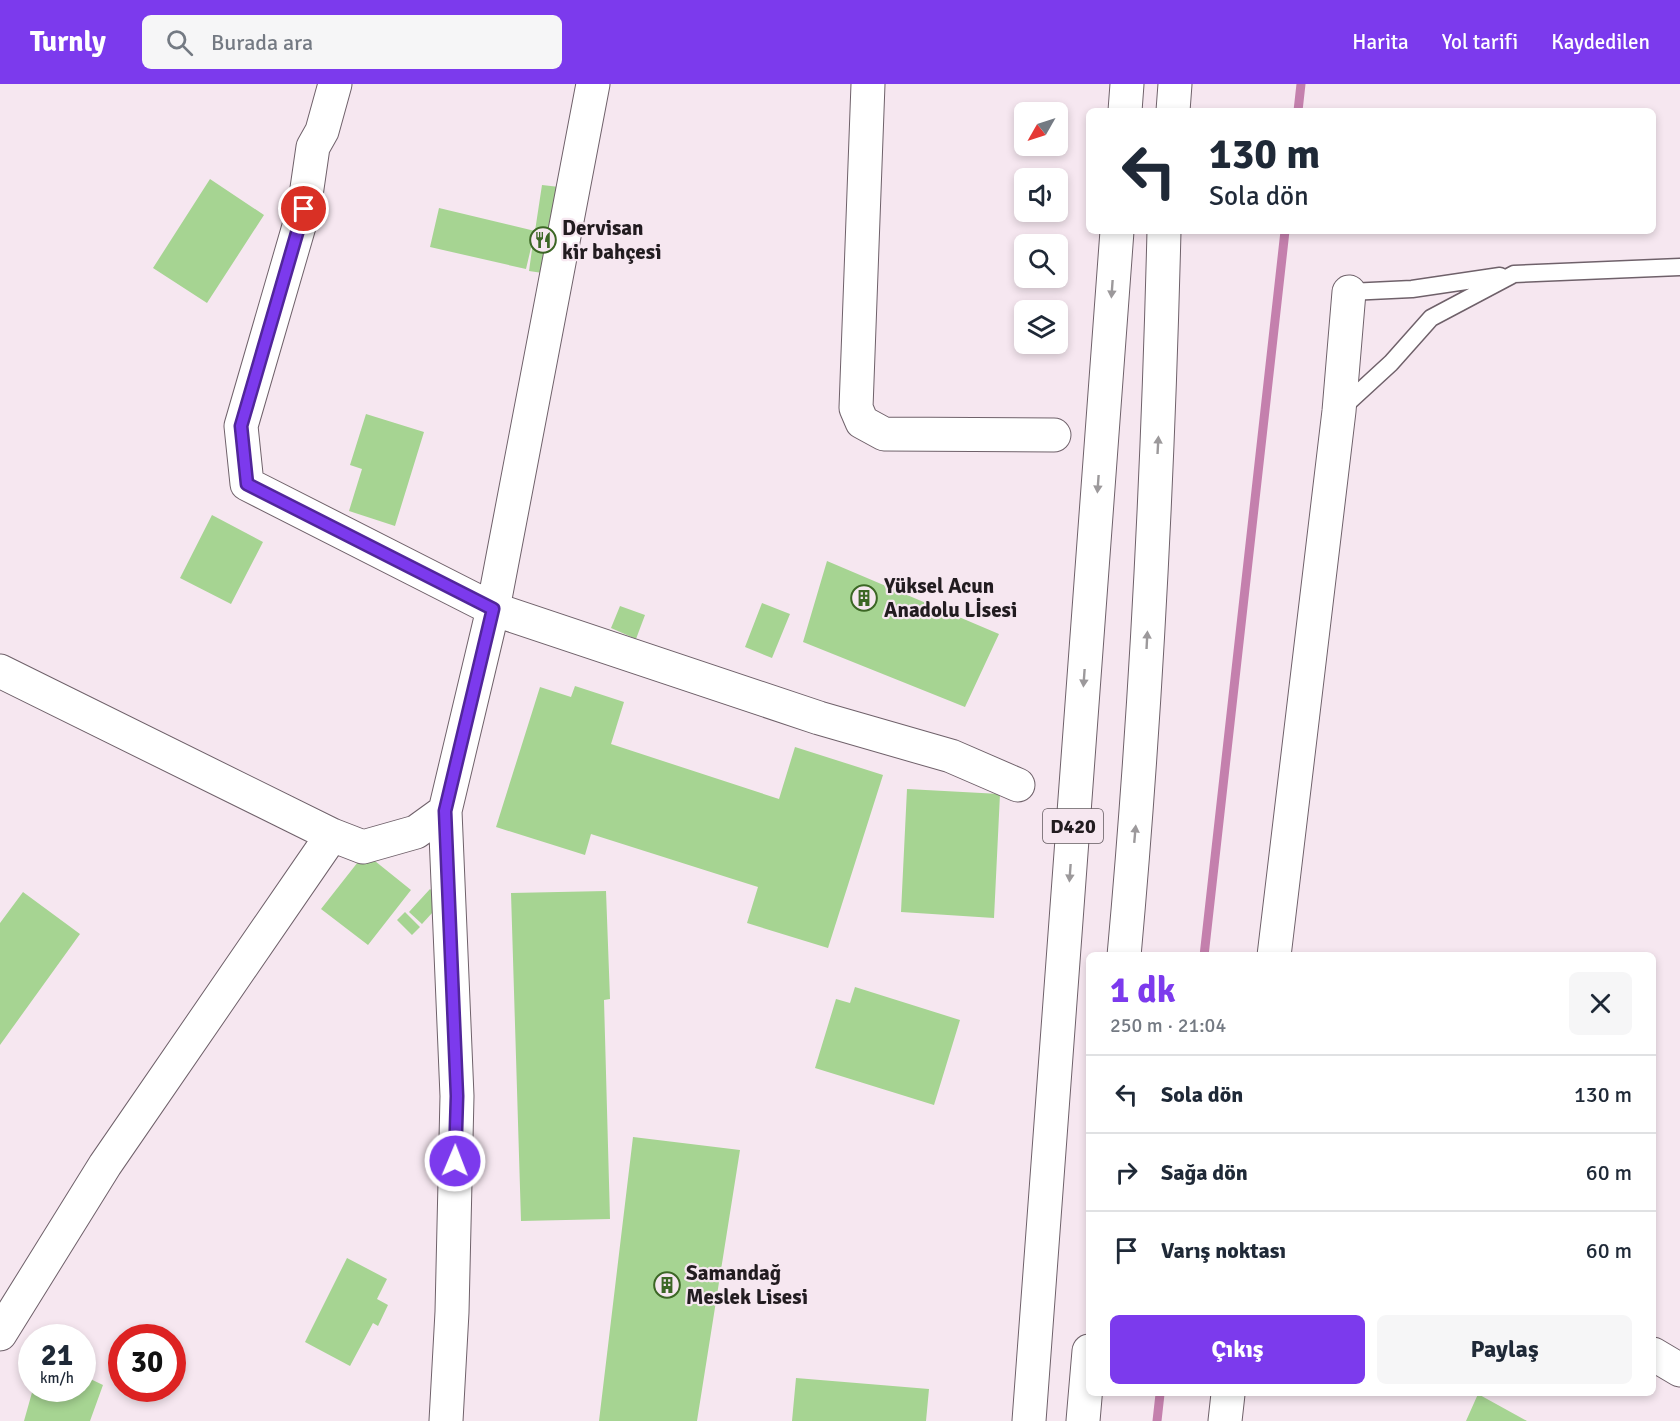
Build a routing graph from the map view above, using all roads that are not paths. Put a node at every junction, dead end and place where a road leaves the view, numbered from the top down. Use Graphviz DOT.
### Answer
graph roads {
  1 [pos="335,84"];
  2 [pos="593,84"];
  3 [pos="868,84"];
  4 [pos="1127,84"];
  5 [pos="1175,84"];
  6 [pos="1125,108"];
  7 [pos="1173,108"];
  8 [pos="1117,234"];
  9 [pos="1164,234"];
  10 [pos="1680,267"];
  11 [pos="1514,274"];
  12 [pos="1349,292"];
  13 [pos="1339,411"];
  14 [pos="1054,435"];
  15 [pos="493,609"];
  16 [pos="0,671"];
  17 [pos="1018,785"];
  18 [pos="445,811"];
  19 [pos="332,835"];
  20 [pos="1124,952"];
  21 [pos="1274,952"];
  22 [pos="0,1334"];
  23 [pos="1656,1356"];
  24 [pos="1680,1370"];
  25 [pos="1086,1386"];
  26 [pos="1228,1396"];
  27 [pos="446,1421"];
  28 [pos="1029,1421"];
  29 [pos="1083,1421"];
  30 [pos="1225,1421"];
  1 -- 15 [label="street"];
  2 -- 15 [label="street"];
  3 -- 14 [label="street"];
  4 -- 6 [label="street"];
  5 -- 7 [label="street"];
  8 -- 28 [label="street, D420, one-way"];
  20 -- 9 [label="street, D420, one-way"];
  10 -- 11 [label="lane"];
  11 -- 12 [label="lane"];
  11 -- 13 [label="lane"];
  12 -- 13 [label="street"];
  13 -- 21 [label="street"];
  15 -- 17 [label="street"];
  15 -- 18 [label="street"];
  16 -- 19 [label="street"];
  18 -- 19 [label="street"];
  18 -- 27 [label="street"];
  19 -- 22 [label="street"];
  23 -- 24 [label="street"];
  25 -- 29 [label="street"];
  26 -- 30 [label="street"];
}
